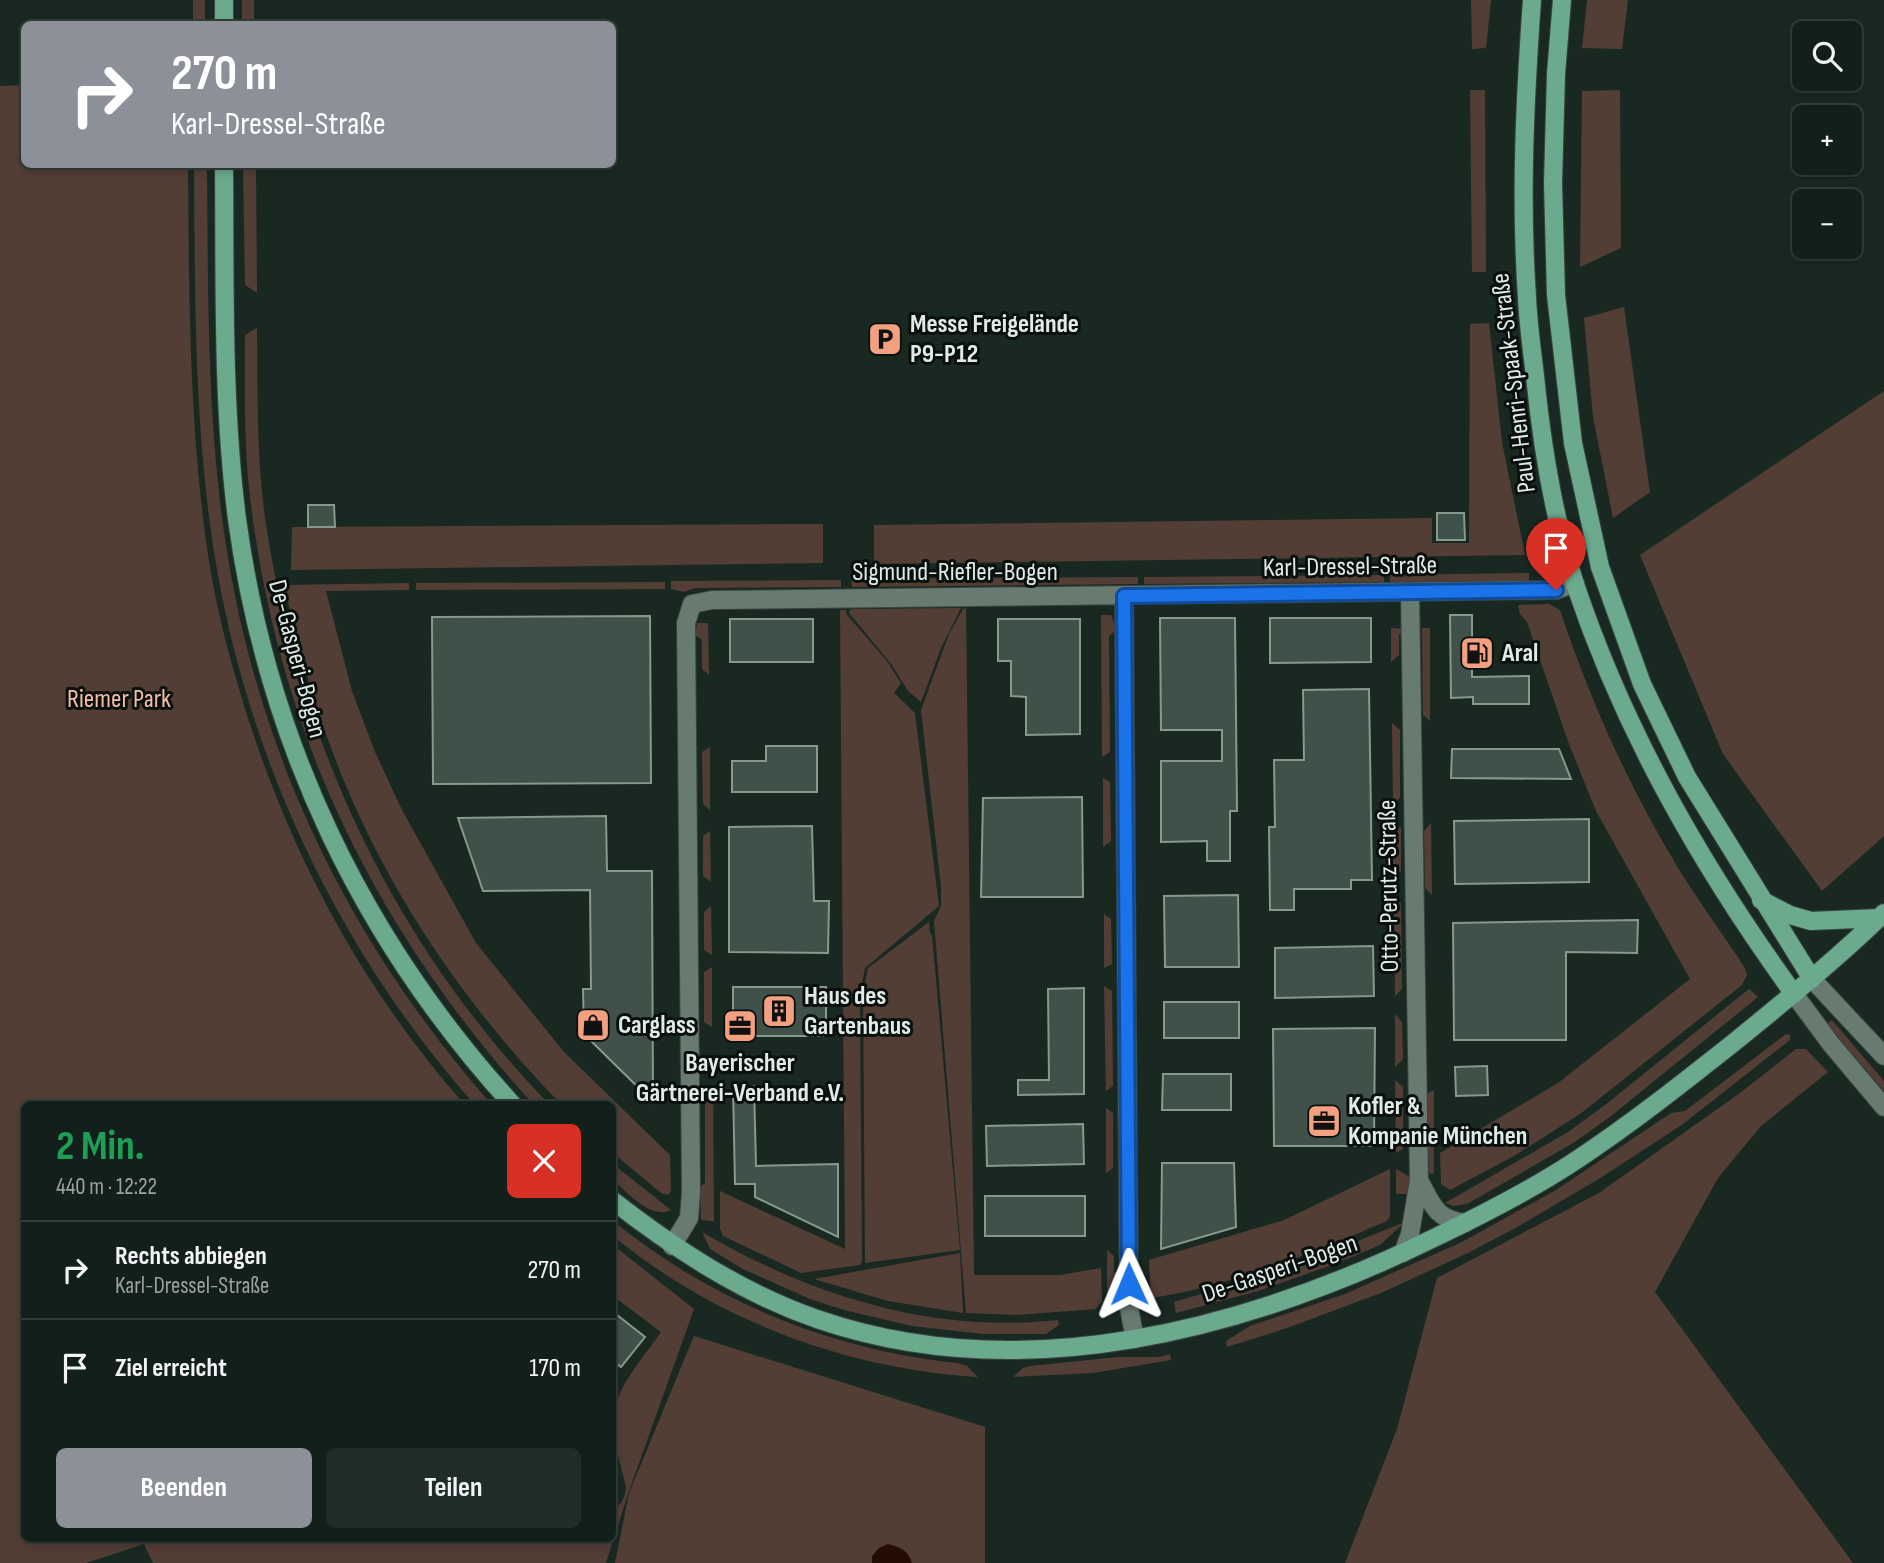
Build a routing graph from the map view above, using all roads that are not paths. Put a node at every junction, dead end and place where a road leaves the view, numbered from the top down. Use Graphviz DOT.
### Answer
graph roads {
  1 [pos="224,0"];
  2 [pos="1532,0"];
  3 [pos="1562,0"];
  4 [pos="224,21"];
  5 [pos="224,168"];
  6 [pos="1575,583"];
  7 [pos="1410,592"];
  8 [pos="1124,596"];
  9 [pos="1761,900"];
  10 [pos="1881,916"];
  11 [pos="1812,979"];
  12 [pos="1794,994"];
  13 [pos="1884,1056"];
  14 [pos="509,1101"];
  15 [pos="1884,1107"];
  16 [pos="1419,1180"];
  17 [pos="616,1203"];
  18 [pos="1465,1223"];
  19 [pos="672,1246"];
  20 [pos="1403,1253"];
  21 [pos="1135,1339"];
  1 -- 4 [label="main road"];
  2 -- 6 [label="main road, Paul-Henri-Spaak-Straße"];
  3 -- 9 [label="main road, Paul-Henri-Spaak-Straße"];
  5 -- 14 [label="main road, De-Gasperi-Bogen"];
  6 -- 7 [label="street, Karl-Dressel-Straße"];
  6 -- 12 [label="main road, Paul-Henri-Spaak-Straße"];
  7 -- 8 [label="street, Karl-Dressel-Straße"];
  7 -- 16 [label="street, Otto-Perutz-Straße"];
  8 -- 19 [label="street, Sigmund-Riefler-Bogen"];
  8 -- 21 [label="street"];
  9 -- 10 [label="main road"];
  9 -- 11 [label="main road, Paul-Henri-Spaak-Straße"];
  10 -- 11 [label="main road, De-Gasperi-Bogen"];
  11 -- 12 [label="main road, De-Gasperi-Bogen"];
  11 -- 13 [label="street"];
  12 -- 15 [label="street"];
  12 -- 18 [label="main road, De-Gasperi-Bogen"];
  16 -- 18 [label="street, Otto-Perutz-Straße"];
  16 -- 20 [label="street, Otto-Perutz-Straße"];
  17 -- 19 [label="main road, De-Gasperi-Bogen"];
  18 -- 20 [label="main road, De-Gasperi-Bogen"];
  19 -- 21 [label="main road, De-Gasperi-Bogen"];
  20 -- 21 [label="main road, De-Gasperi-Bogen"];
}
